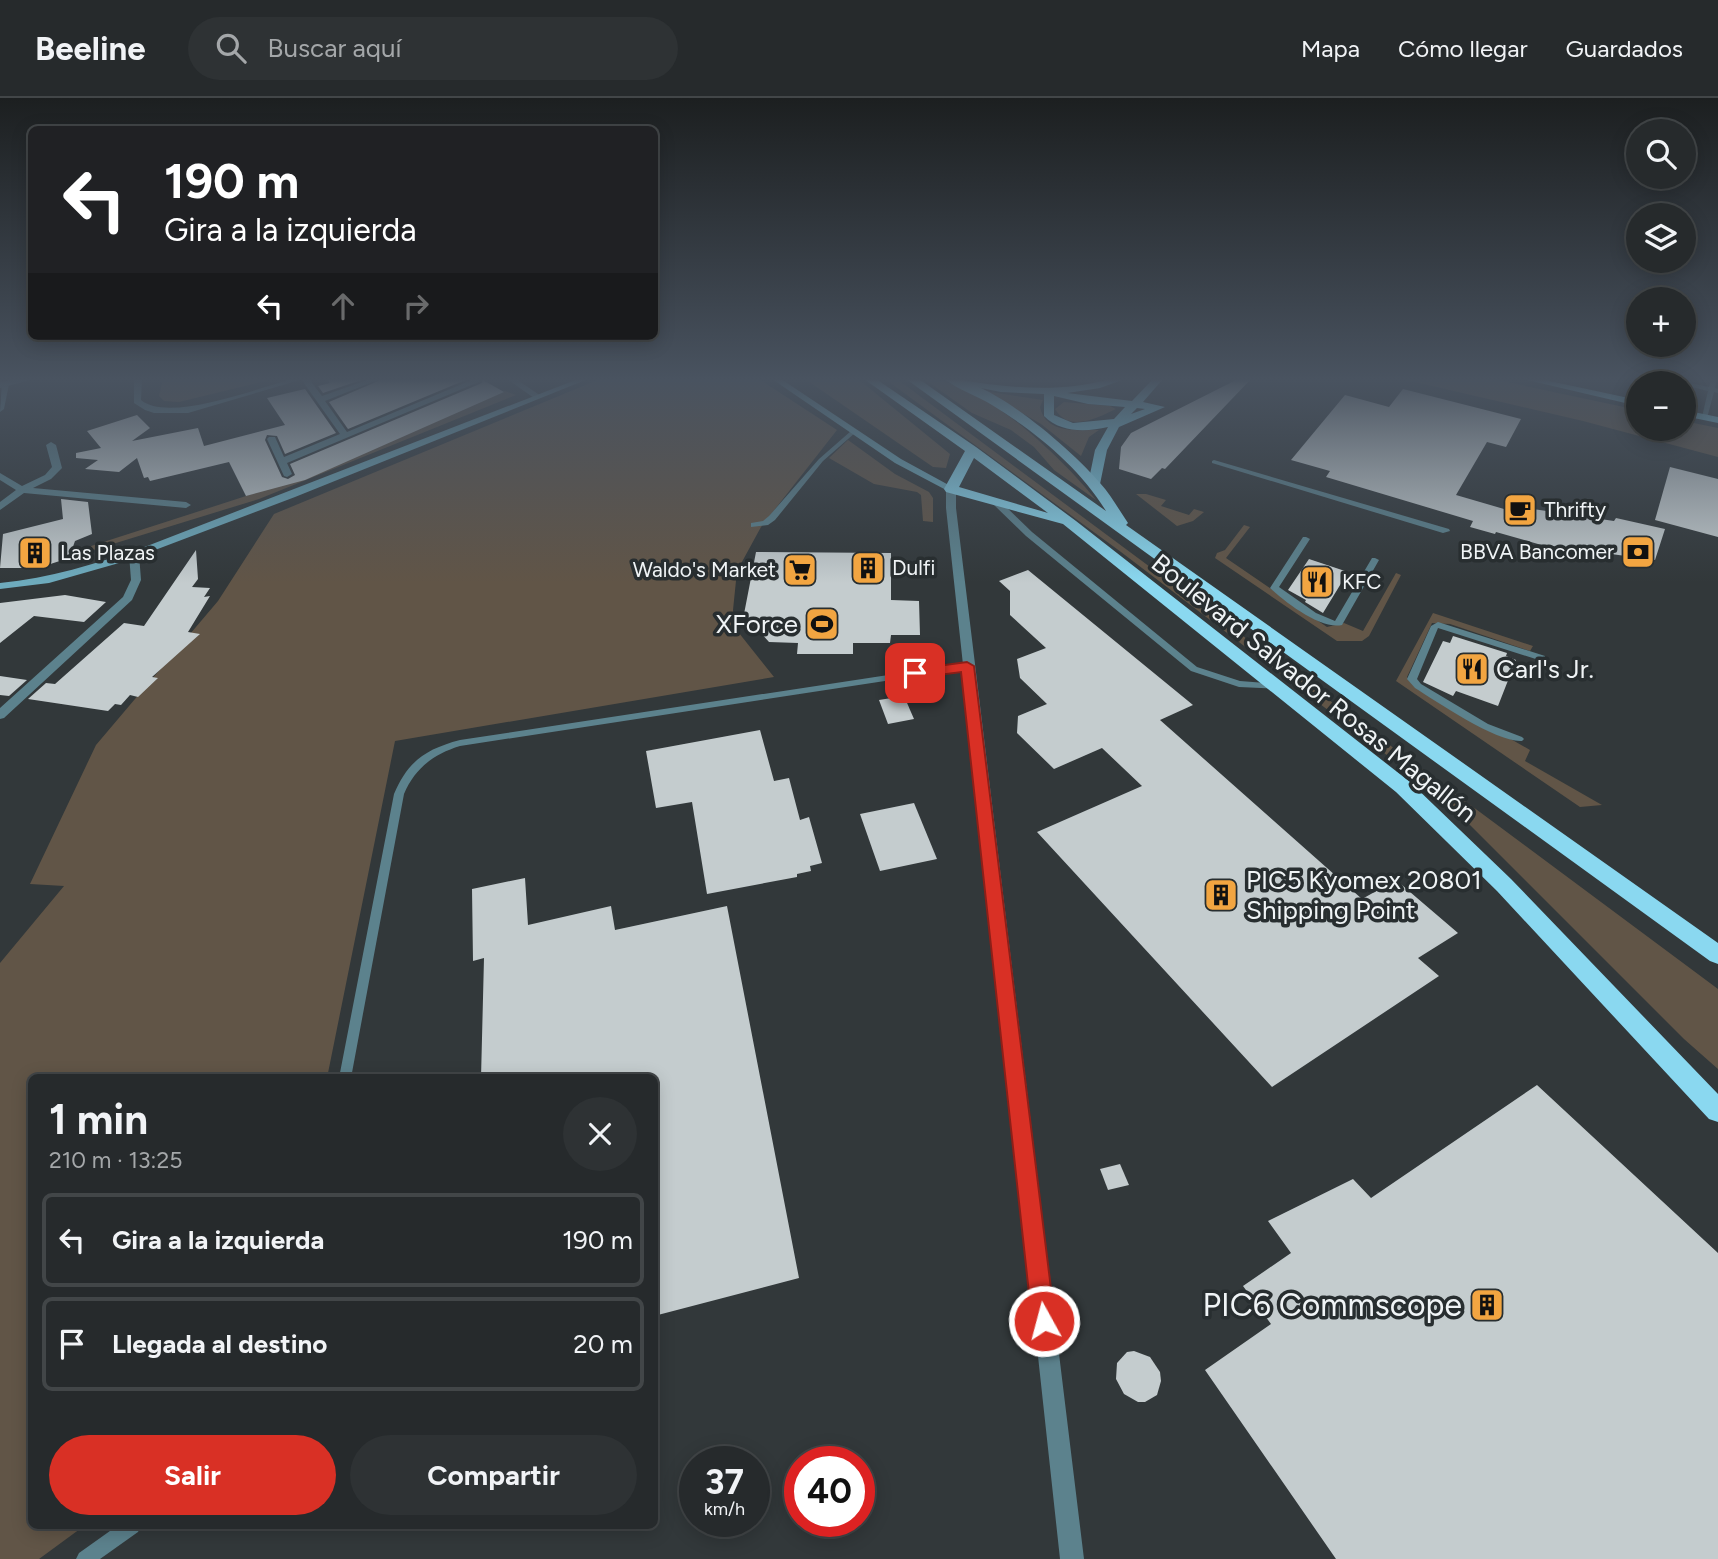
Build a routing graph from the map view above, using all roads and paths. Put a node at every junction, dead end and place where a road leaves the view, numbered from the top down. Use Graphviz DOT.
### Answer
graph roads {
  1 [pos="52,447"];
  2 [pos="275,447"];
  3 [pos="316,447"];
  4 [pos="411,447"];
  5 [pos="836,447"];
  6 [pos="877,447"];
  7 [pos="968,447"];
  8 [pos="1007,447"];
  9 [pos="1055,447"];
  10 [pos="1102,447"];
  11 [pos="972,450"];
  12 [pos="281,462"];
  13 [pos="1214,462"];
  14 [pos="288,474"];
  15 [pos="0,476"];
  16 [pos="1094,484"];
  17 [pos="951,489"];
  18 [pos="22,490"];
  19 [pos="996,502"];
  20 [pos="186,505"];
  21 [pos="0,507"];
  22 [pos="1071,524"];
  23 [pos="754,525"];
  24 [pos="1446,531"];
  25 [pos="1129,535"];
  26 [pos="1306,539"];
  27 [pos="134,554"];
  28 [pos="1375,560"];
  29 [pos="0,586"];
  30 [pos="1542,658"];
  31 [pos="967,666"];
  32 [pos="1277,687"];
  33 [pos="0,715"];
  34 [pos="1519,739"];
  35 [pos="1718,955"];
  36 [pos="346,1074"];
  37 [pos="1718,1111"];
  38 [pos="128,1529"];
  39 [pos="85,1559"];
  40 [pos="1072,1559"];
  1 -- 18 [label="street"];
  2 -- 12 [label="street"];
  3 -- 12 [label="street"];
  4 -- 27 [label="main road"];
  5 -- 23 [label="lane"];
  6 -- 17 [label="main road"];
  7 -- 11 [label="highway, Boulevard Salvador Rosas Magallón"];
  8 -- 25 [label="highway, Boulevard Salvador Rosas Magallón"];
  9 -- 16 [label="highway"];
  10 -- 16 [label="main road"];
  11 -- 17 [label="highway"];
  11 -- 22 [label="highway, Boulevard Salvador Rosas Magallón"];
  12 -- 14 [label="street"];
  13 -- 24 [label="lane"];
  15 -- 18 [label="street"];
  16 -- 25 [label="highway"];
  17 -- 19 [label="highway"];
  17 -- 31 [label="street"];
  18 -- 20 [label="street"];
  18 -- 21 [label="street"];
  19 -- 22 [label="highway"];
  19 -- 32 [label="lane"];
  22 -- 32 [label="highway, Boulevard Salvador Rosas Magallón"];
  25 -- 35 [label="highway, Boulevard Salvador Rosas Magallón"];
  26 -- 28 [label="lane"];
  27 -- 29 [label="main road"];
  27 -- 33 [label="street"];
  30 -- 34 [label="lane"];
  31 -- 36 [label="lane"];
  31 -- 40 [label="street"];
  32 -- 37 [label="highway, Boulevard Salvador Rosas Magallón"];
  38 -- 39 [label="lane"];
}
